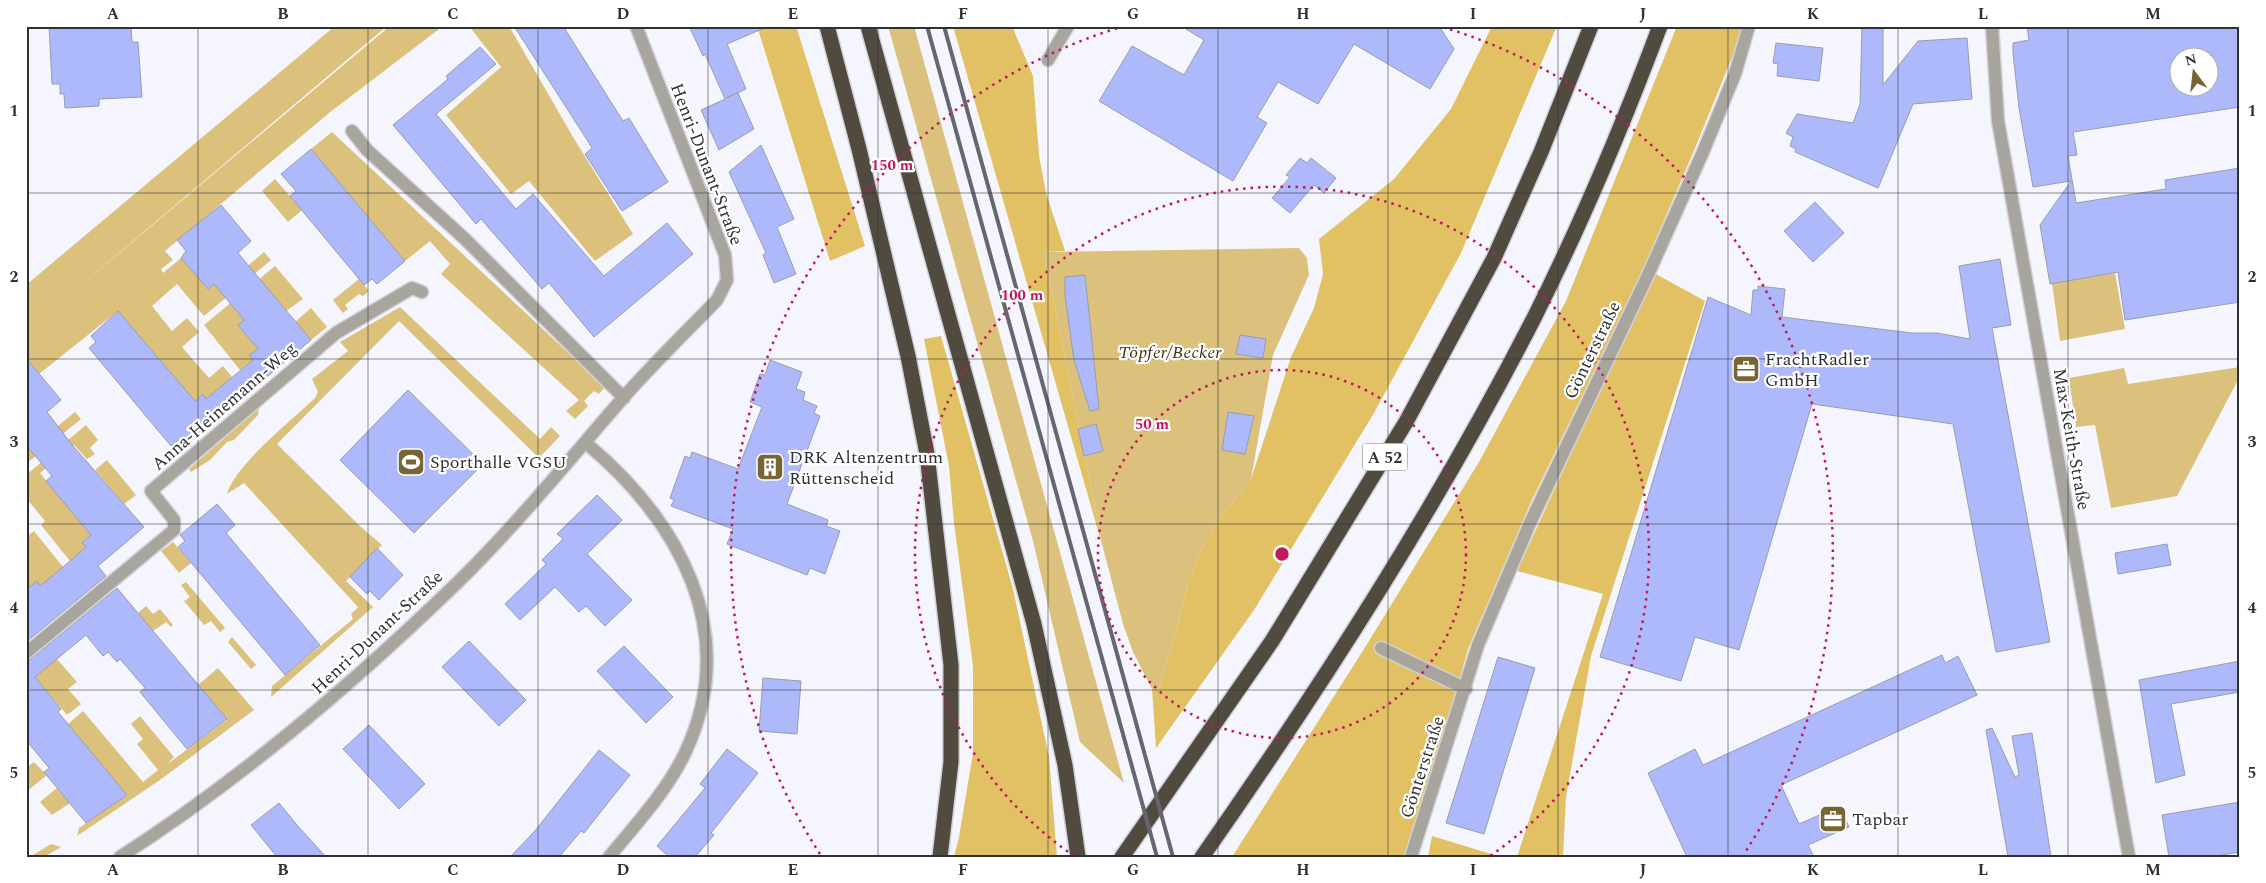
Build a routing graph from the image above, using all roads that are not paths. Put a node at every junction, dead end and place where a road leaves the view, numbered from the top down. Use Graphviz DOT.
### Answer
graph roads {
  1 [pos="636,26"];
  2 [pos="827,26"];
  3 [pos="868,26"];
  4 [pos="1068,26"];
  5 [pos="1591,26"];
  6 [pos="1660,26"];
  7 [pos="1749,26"];
  8 [pos="1992,26"];
  9 [pos="1048,60"];
  10 [pos="352,131"];
  11 [pos="422,292"];
  12 [pos="624,398"];
  13 [pos="586,443"];
  14 [pos="1381,648"];
  15 [pos="26,653"];
  16 [pos="1466,688"];
  17 [pos="120,857"];
  18 [pos="609,857"];
  19 [pos="940,857"];
  20 [pos="1078,857"];
  21 [pos="1122,857"];
  22 [pos="1202,857"];
  23 [pos="1412,857"];
  24 [pos="2128,857"];
  1 -- 12 [label="street, Henri-Dunant-Straße"];
  2 -- 19 [label="highway"];
  3 -- 20 [label="highway"];
  4 -- 9 [label="street"];
  5 -- 21 [label="highway, A 52"];
  6 -- 22 [label="highway"];
  7 -- 16 [label="street, Gönterstraße"];
  8 -- 24 [label="street, Max-Keith-Straße"];
  10 -- 12 [label="street"];
  11 -- 15 [label="street, Anna-Heinemann-Weg"];
  12 -- 13 [label="street, Henri-Dunant-Straße"];
  13 -- 17 [label="street, Henri-Dunant-Straße"];
  13 -- 18 [label="street"];
  14 -- 16 [label="street"];
  16 -- 23 [label="street, Gönterstraße"];
}
